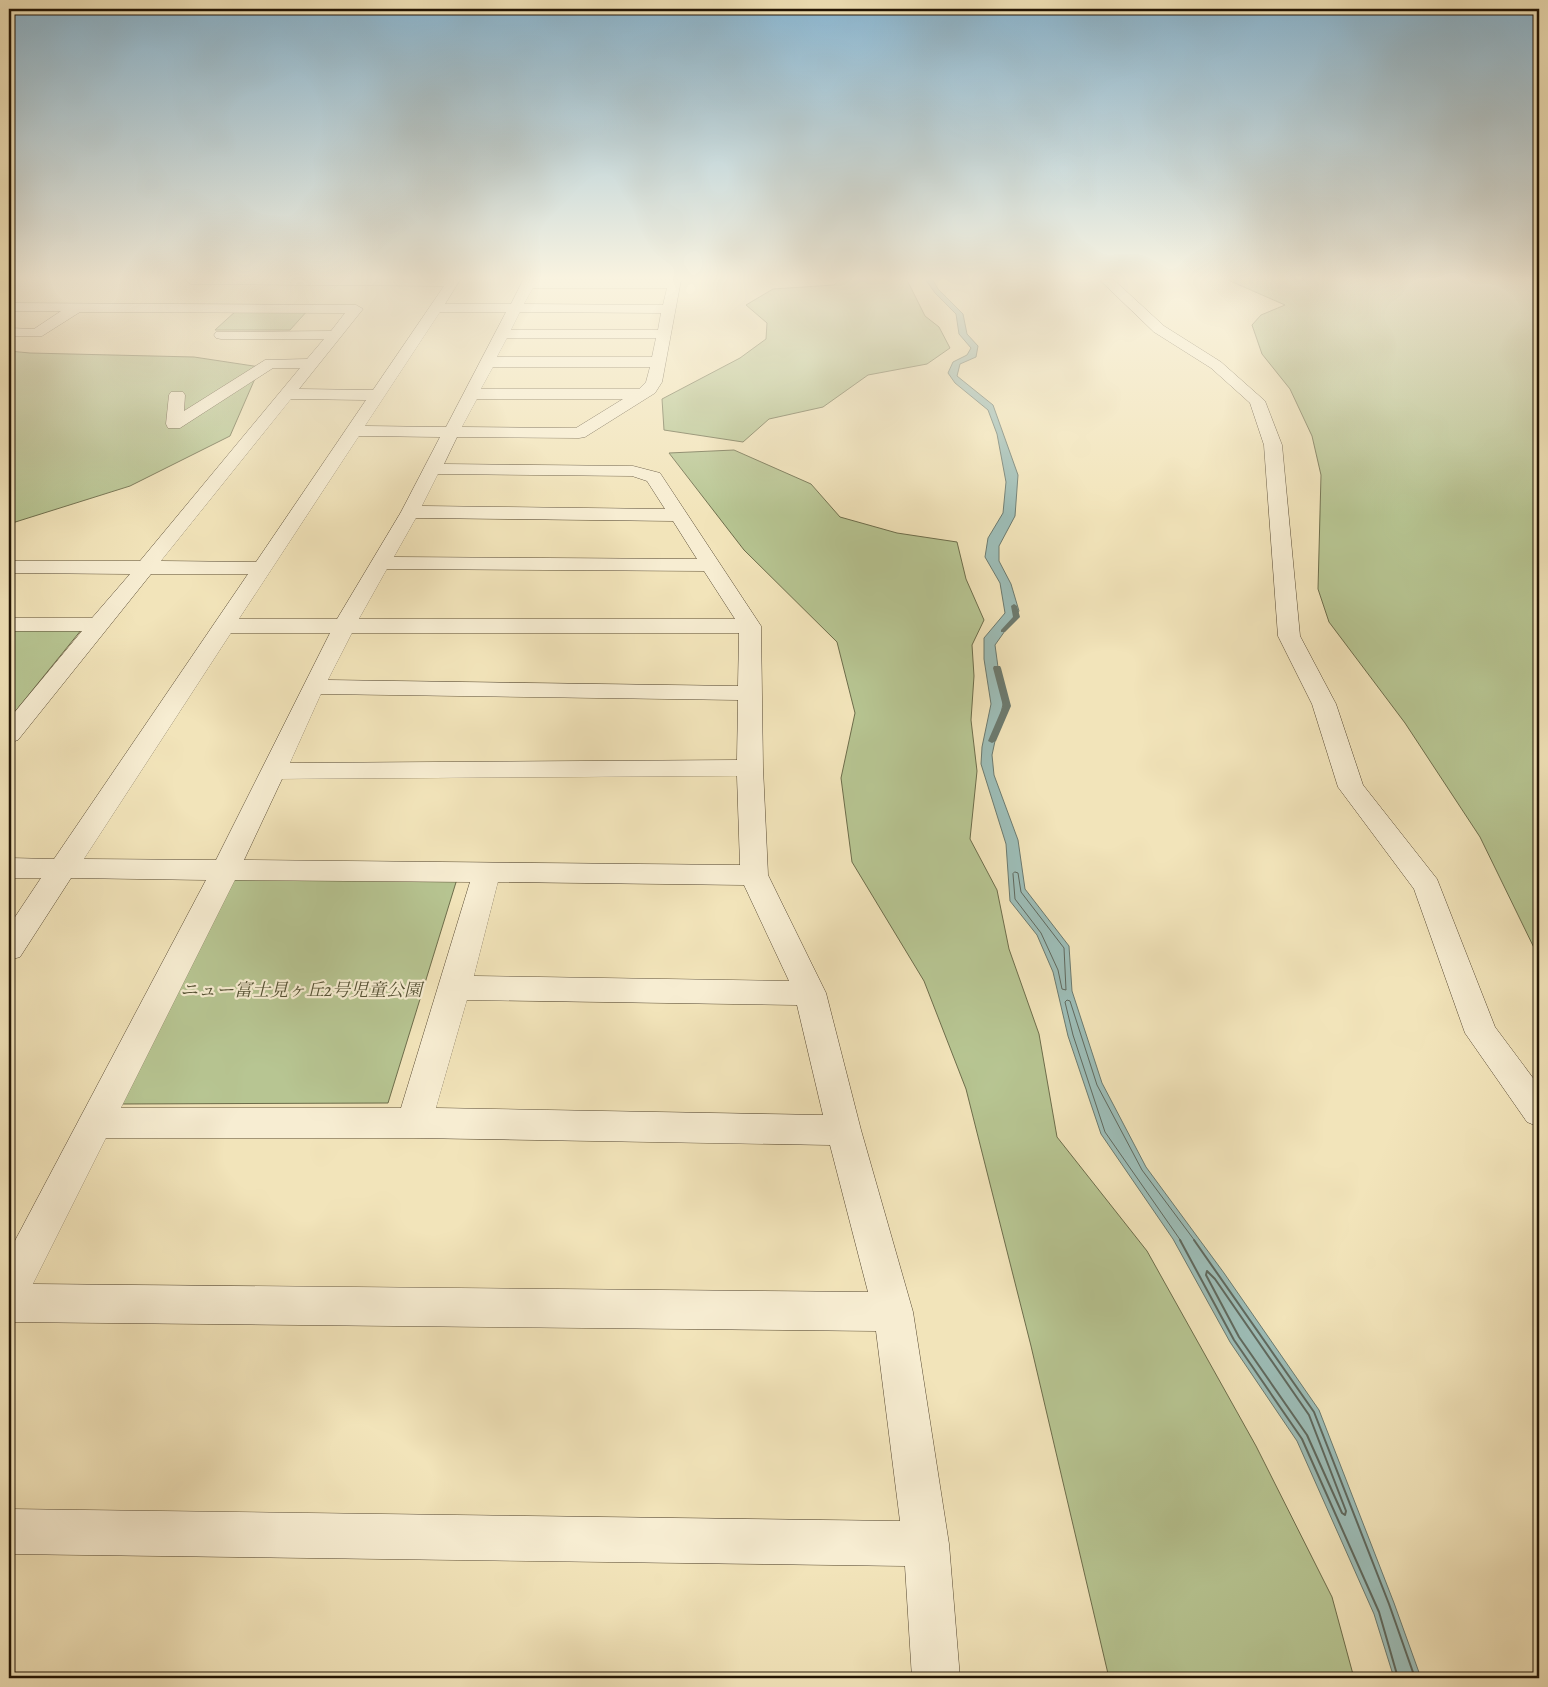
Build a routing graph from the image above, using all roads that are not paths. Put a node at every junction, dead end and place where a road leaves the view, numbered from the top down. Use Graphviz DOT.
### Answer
graph roads {
  1 [pos="316,359"];
  2 [pos="402,359"];
  3 [pos="490,359"];
  4 [pos="659,359"];
  5 [pos="1207,359"];
  6 [pos="488,362"];
  7 [pos="658,362"];
  8 [pos="312,364"];
  9 [pos="287,394"];
  10 [pos="472,394"];
  11 [pos="642,394"];
  12 [pos="178,395"];
  13 [pos="378,395"];
  14 [pos="354,431"];
  15 [pos="452,431"];
  16 [pos="579,433"];
  17 [pos="432,469"];
  18 [pos="565,469"];
  19 [pos="410,512"];
  20 [pos="679,515"];
  21 [pos="380,563"];
  22 [pos="711,565"];
  23 [pos="9,567"];
  24 [pos="145,567"];
  25 [pos="263,568"];
  26 [pos="9,624"];
  27 [pos="98,625"];
  28 [pos="224,626"];
  29 [pos="344,626"];
  30 [pos="750,626"];
  31 [pos="313,687"];
  32 [pos="750,693"];
  33 [pos="9,735"];
  34 [pos="750,768"];
  35 [pos="273,771"];
  36 [pos="9,868"];
  37 [pos="62,869"];
  38 [pos="226,870"];
  39 [pos="487,872"];
  40 [pos="754,875"];
  41 [pos="9,949"];
  42 [pos="455,988"];
  43 [pos="810,993"];
  44 [pos="1539,1112"];
  45 [pos="96,1122"];
  46 [pos="414,1122"];
  47 [pos="844,1130"];
  48 [pos="9,1291"];
  49 [pos="9,1303"];
  50 [pos="893,1312"];
  51 [pos="9,1532"];
  52 [pos="926,1544"];
  53 [pos="936,1678"];
  1 -- 8 [label="street"];
  2 -- 13 [label="street"];
  3 -- 6 [label="street"];
  4 -- 7 [label="street"];
  5 -- 44 [label="street"];
  6 -- 7 [label="street"];
  6 -- 10 [label="street"];
  7 -- 11 [label="street"];
  8 -- 9 [label="street"];
  8 -- 12 [label="street"];
  9 -- 13 [label="street"];
  9 -- 24 [label="street"];
  10 -- 11 [label="street"];
  10 -- 15 [label="street"];
  11 -- 16 [label="street"];
  13 -- 14 [label="street"];
  14 -- 15 [label="street"];
  14 -- 25 [label="street"];
  15 -- 16 [label="street"];
  15 -- 17 [label="street"];
  16 -- 18 [label="street"];
  17 -- 18 [label="street"];
  17 -- 19 [label="street"];
  18 -- 20 [label="street"];
  19 -- 20 [label="street"];
  19 -- 21 [label="street"];
  20 -- 22 [label="street"];
  21 -- 22 [label="street"];
  21 -- 29 [label="street"];
  22 -- 30 [label="street"];
  23 -- 24 [label="street"];
  24 -- 25 [label="street"];
  24 -- 27 [label="street"];
  25 -- 28 [label="street"];
  26 -- 27 [label="street"];
  27 -- 33 [label="street"];
  28 -- 29 [label="street"];
  28 -- 37 [label="street"];
  29 -- 30 [label="street"];
  29 -- 31 [label="street"];
  30 -- 32 [label="street"];
  31 -- 32 [label="street"];
  31 -- 35 [label="street"];
  32 -- 34 [label="street"];
  34 -- 35 [label="street"];
  34 -- 40 [label="street"];
  35 -- 38 [label="street"];
  36 -- 37 [label="street"];
  37 -- 38 [label="street"];
  37 -- 41 [label="street"];
  38 -- 39 [label="street"];
  38 -- 45 [label="street"];
  39 -- 40 [label="street"];
  39 -- 42 [label="street"];
  40 -- 43 [label="street"];
  42 -- 43 [label="street"];
  42 -- 46 [label="street"];
  43 -- 47 [label="street"];
  45 -- 46 [label="street"];
  45 -- 48 [label="street"];
  46 -- 47 [label="street"];
  47 -- 50 [label="street"];
  49 -- 50 [label="street"];
  50 -- 52 [label="street"];
  51 -- 52 [label="street"];
  52 -- 53 [label="street"];
}
